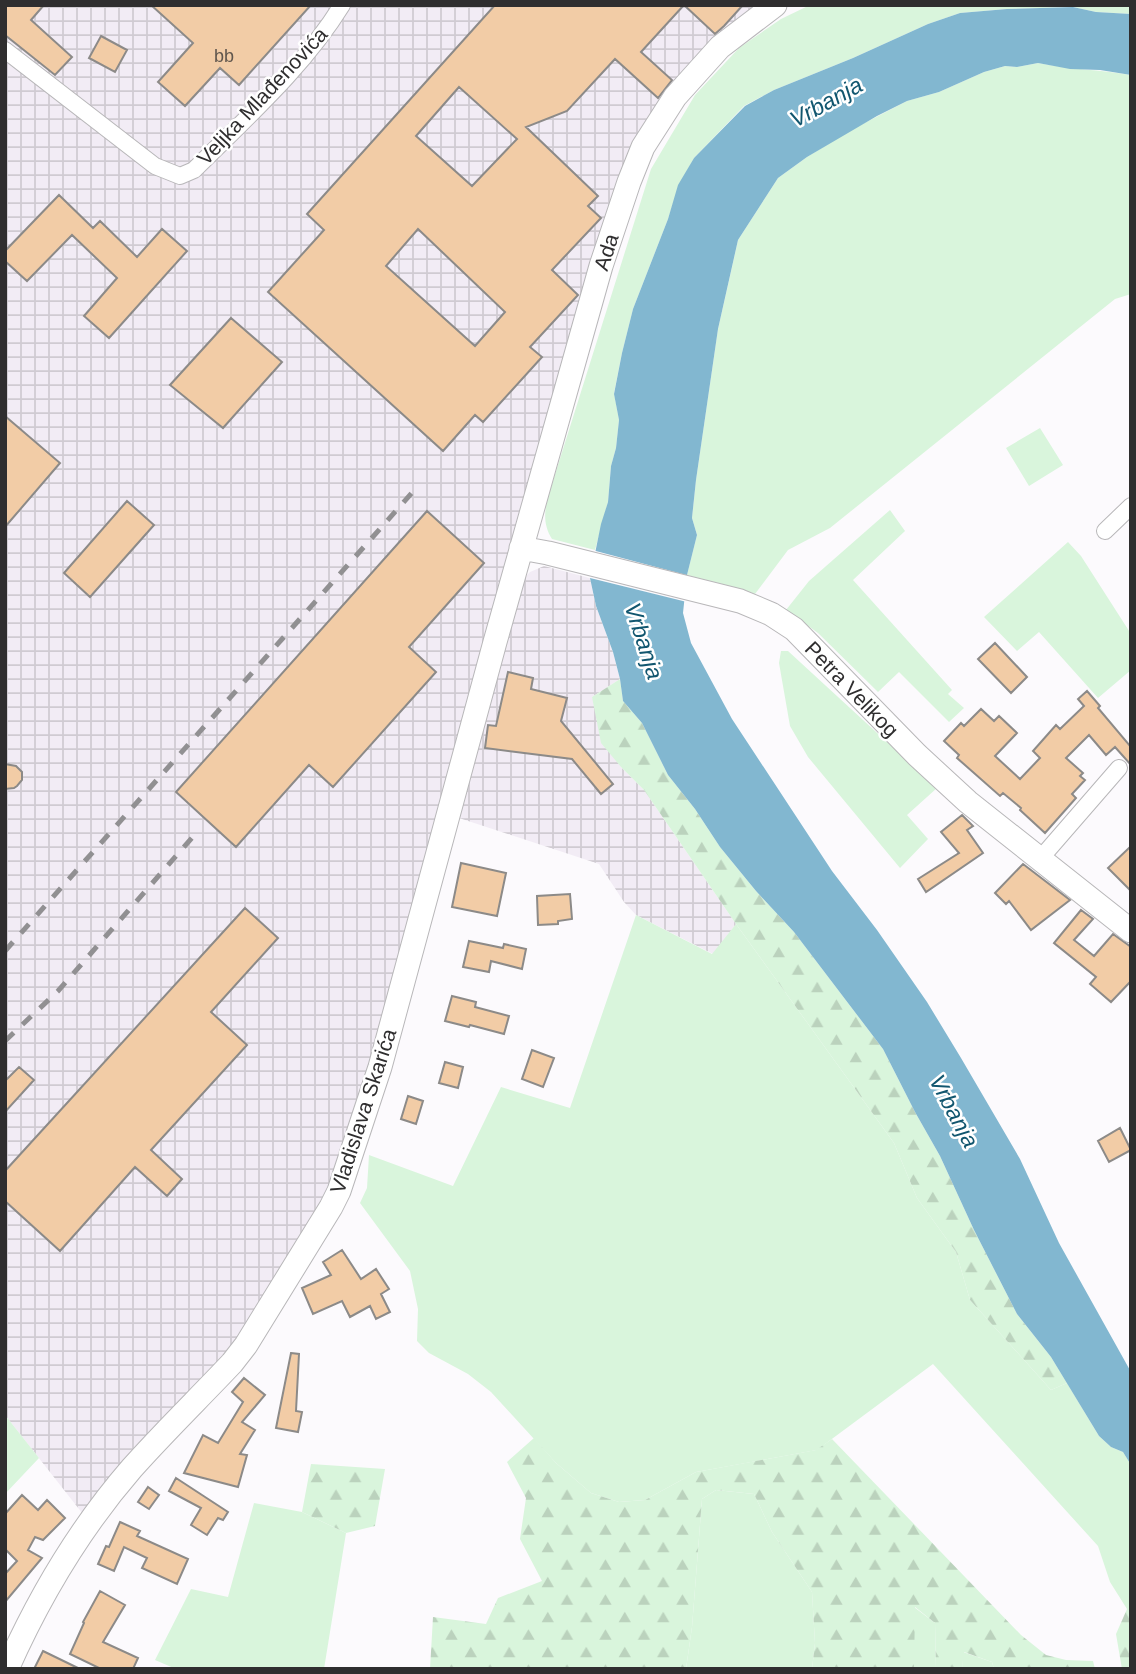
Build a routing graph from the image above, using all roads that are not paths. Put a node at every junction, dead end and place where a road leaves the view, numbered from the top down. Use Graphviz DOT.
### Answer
graph roads {
  1 [pos="342,5"];
  2 [pos="775,5"];
  3 [pos="5,50"];
  4 [pos="1131,506"];
  5 [pos="1105,531"];
  6 [pos="522,548"];
  7 [pos="1119,768"];
  8 [pos="1040,859"];
  9 [pos="1131,931"];
  10 [pos="8,1669"];
  1 -- 3 [label="street, Veljka Mlađenovića"];
  2 -- 6 [label="street, Ada"];
  4 -- 5 [label="street"];
  6 -- 8 [label="street, Petra Velikog"];
  6 -- 10 [label="street, Vladislava Skarića"];
  7 -- 8 [label="street"];
  8 -- 9 [label="street, Petra Velikog"];
}
